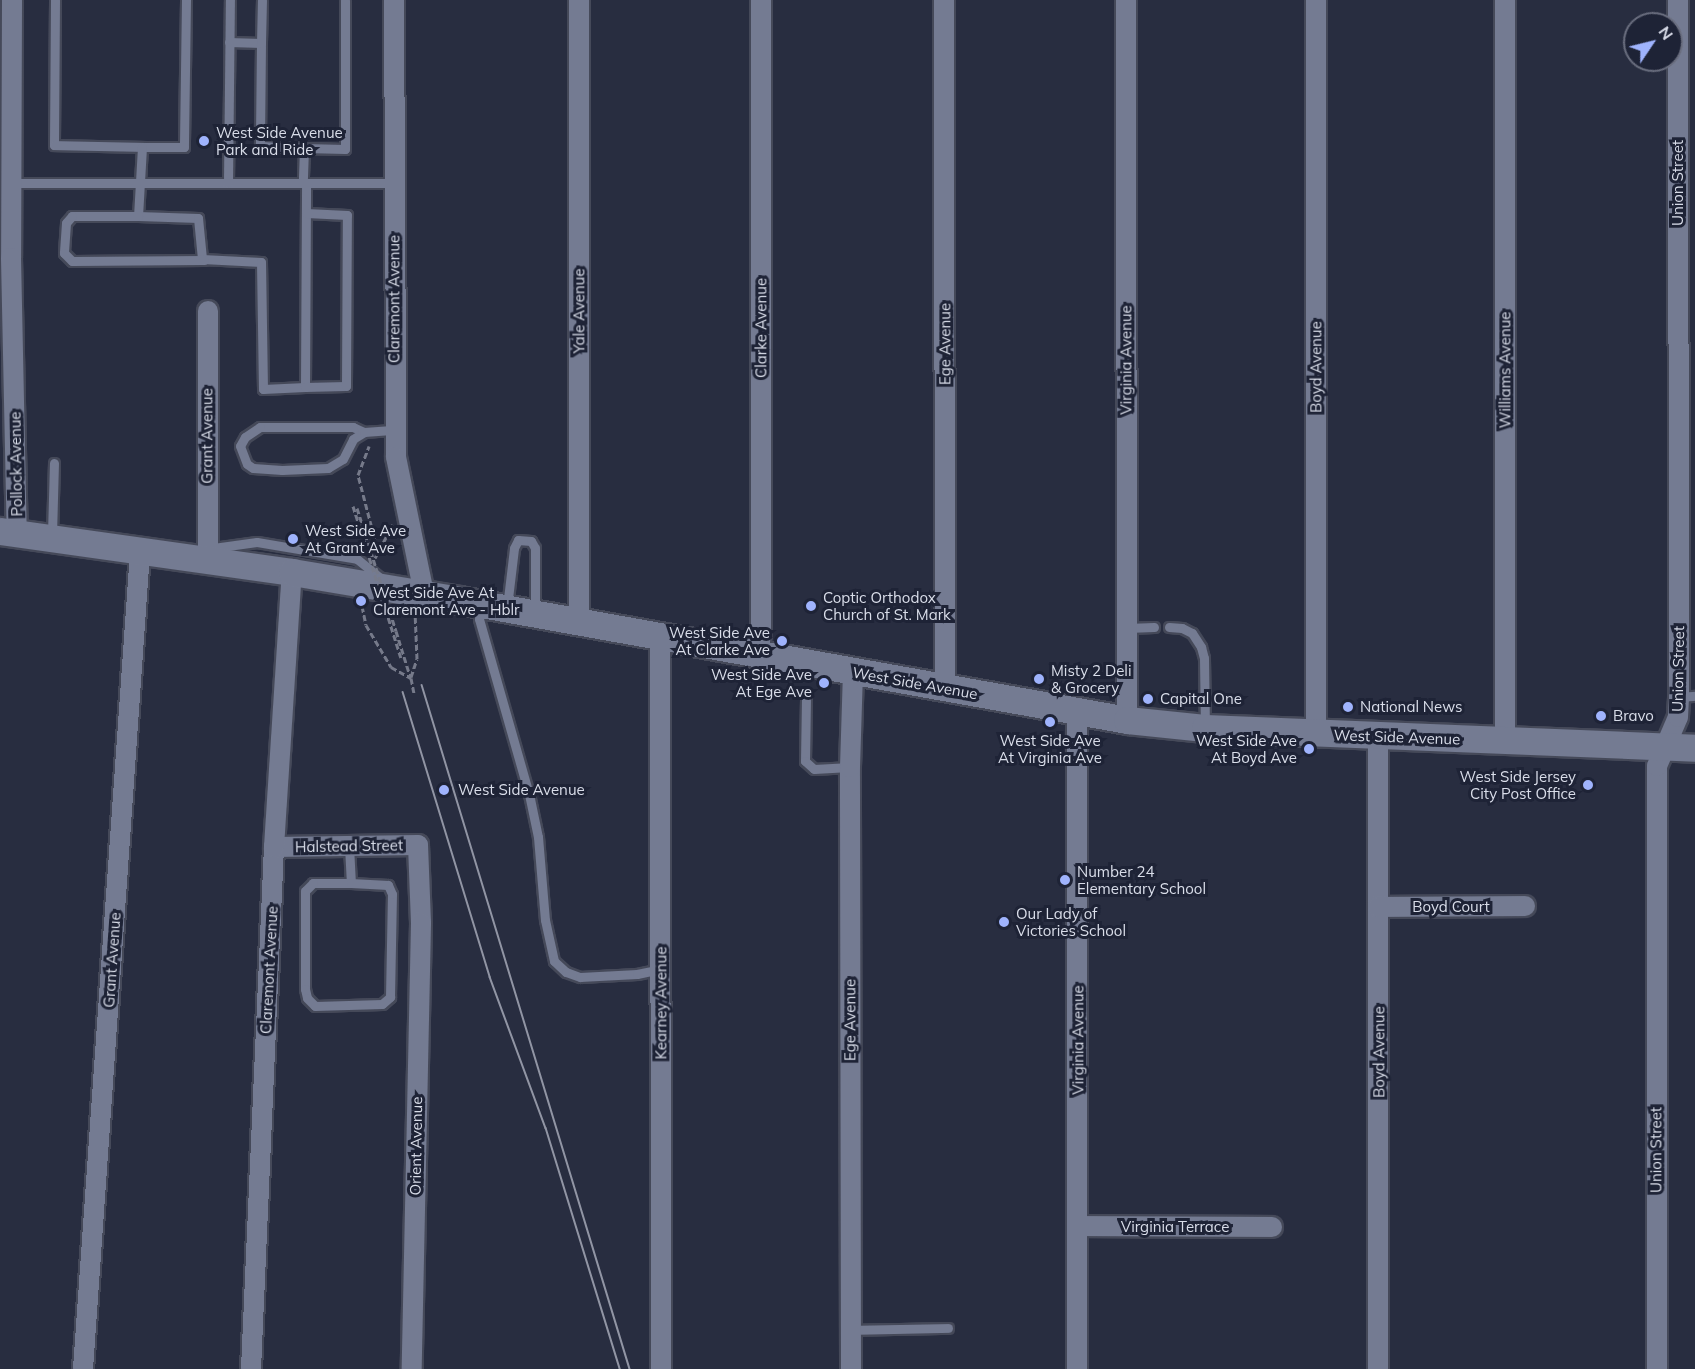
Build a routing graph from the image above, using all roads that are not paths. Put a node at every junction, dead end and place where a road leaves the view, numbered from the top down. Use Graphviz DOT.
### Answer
graph roads {
  1 [pos="12,0"];
  2 [pos="55,0"];
  3 [pos="186,0"];
  4 [pos="230,0"];
  5 [pos="262,0"];
  6 [pos="345,0"];
  7 [pos="394,0"];
  8 [pos="579,0"];
  9 [pos="761,0"];
  10 [pos="944,0"];
  11 [pos="1126,0"];
  12 [pos="1316,0"];
  13 [pos="1505,0"];
  14 [pos="1678,0"];
  15 [pos="230,42"];
  16 [pos="261,43"];
  17 [pos="142,147"];
  18 [pos="304,148"];
  19 [pos="11,183"];
  20 [pos="139,183"];
  21 [pos="228,183"];
  22 [pos="304,183"];
  23 [pos="393,183"];
  24 [pos="306,213"];
  25 [pos="138,216"];
  26 [pos="204,260"];
  27 [pos="208,311"];
  28 [pos="305,387"];
  29 [pos="395,430"];
  30 [pos="364,432"];
  31 [pos="54,463"];
  32 [pos="9,532"];
  33 [pos="51,540"];
  34 [pos="152,553"];
  35 [pos="208,555"];
  36 [pos="292,572"];
  37 [pos="395,590"];
  38 [pos="420,602"];
  39 [pos="494,607"];
  40 [pos="535,615"];
  41 [pos="579,622"];
  42 [pos="1154,627"];
  43 [pos="1169,627"];
  44 [pos="1127,628"];
  45 [pos="660,637"];
  46 [pos="758,656"];
  47 [pos="853,672"];
  48 [pos="945,689"];
  49 [pos="1687,697"];
  50 [pos="806,698"];
  51 [pos="1077,711"];
  52 [pos="1127,720"];
  53 [pos="1205,728"];
  54 [pos="1316,734"];
  55 [pos="1378,736"];
  56 [pos="1505,741"];
  57 [pos="1668,745"];
  58 [pos="1695,748"];
  59 [pos="850,767"];
  60 [pos="349,846"];
  61 [pos="274,847"];
  62 [pos="351,883"];
  63 [pos="1525,906"];
  64 [pos="1378,907"];
  65 [pos="421,923"];
  66 [pos="661,969"];
  67 [pos="1079,1226"];
  68 [pos="1272,1227"];
  69 [pos="948,1328"];
  70 [pos="851,1330"];
  71 [pos="83,1369"];
  72 [pos="251,1369"];
  73 [pos="412,1369"];
  74 [pos="661,1369"];
  75 [pos="851,1369"];
  76 [pos="1077,1369"];
  77 [pos="1378,1369"];
  78 [pos="1657,1369"];
  1 -- 19 [label="street, Pollock Avenue"];
  2 -- 17 [label="lane"];
  3 -- 17 [label="lane"];
  4 -- 15 [label="lane"];
  5 -- 16 [label="lane"];
  6 -- 18 [label="lane"];
  7 -- 23 [label="street, Claremont Avenue"];
  8 -- 41 [label="street, Yale Avenue"];
  9 -- 46 [label="street, Clarke Avenue"];
  10 -- 48 [label="street, Ege Avenue"];
  11 -- 44 [label="street, Virginia Avenue"];
  12 -- 54 [label="street, Boyd Avenue"];
  13 -- 56 [label="street, Williams Avenue"];
  14 -- 49 [label="street, Union Street"];
  15 -- 16 [label="lane"];
  15 -- 21 [label="lane"];
  16 -- 18 [label="lane"];
  17 -- 20 [label="lane"];
  18 -- 22 [label="lane"];
  19 -- 20 [label="lane"];
  19 -- 32 [label="street, Pollock Avenue"];
  20 -- 21 [label="lane"];
  20 -- 25 [label="lane"];
  21 -- 22 [label="lane"];
  22 -- 23 [label="lane"];
  22 -- 24 [label="lane"];
  23 -- 29 [label="street, Claremont Avenue"];
  24 -- 28 [label="lane"];
  24 -- 28 [label="lane"];
  25 -- 26 [label="lane"];
  25 -- 26 [label="lane"];
  26 -- 28 [label="lane"];
  27 -- 35 [label="street, Grant Avenue"];
  29 -- 30 [label="lane"];
  29 -- 38 [label="street, Claremont Avenue"];
  30 -- 30 [label="lane"];
  31 -- 33 [label="lane"];
  32 -- 33 [label="main road, West Side Avenue"];
  33 -- 34 [label="main road, West Side Avenue"];
  34 -- 35 [label="main road, West Side Avenue"];
  34 -- 71 [label="street, Grant Avenue"];
  35 -- 36 [label="main road, West Side Avenue"];
  35 -- 37 [label="lane"];
  36 -- 37 [label="main road, West Side Avenue"];
  36 -- 61 [label="street, Claremont Avenue"];
  37 -- 38 [label="main road, West Side Avenue"];
  38 -- 39 [label="main road, West Side Avenue"];
  39 -- 40 [label="main road, West Side Avenue"];
  39 -- 40 [label="lane"];
  39 -- 66 [label="lane"];
  40 -- 41 [label="main road, West Side Avenue"];
  41 -- 45 [label="main road, West Side Avenue"];
  42 -- 44 [label="lane"];
  43 -- 53 [label="lane"];
  44 -- 52 [label="street, Virginia Avenue"];
  45 -- 46 [label="main road, West Side Avenue"];
  45 -- 66 [label="street, Kearney Avenue"];
  46 -- 47 [label="main road, West Side Avenue"];
  47 -- 48 [label="main road, West Side Avenue"];
  47 -- 59 [label="street, Ege Avenue"];
  48 -- 51 [label="main road, West Side Avenue"];
  49 -- 57 [label="street, Union Street"];
  50 -- 59 [label="lane"];
  51 -- 52 [label="main road, West Side Avenue"];
  51 -- 67 [label="street, Virginia Avenue"];
  52 -- 53 [label="main road, West Side Avenue"];
  53 -- 54 [label="main road, West Side Avenue"];
  54 -- 55 [label="main road, West Side Avenue"];
  55 -- 56 [label="main road, West Side Avenue"];
  55 -- 64 [label="street, Boyd Avenue"];
  56 -- 57 [label="main road, West Side Avenue"];
  57 -- 58 [label="main road, West Side Avenue"];
  57 -- 78 [label="street, Union Street"];
  59 -- 70 [label="street, Ege Avenue"];
  60 -- 61 [label="street, Halstead Street"];
  60 -- 62 [label="lane"];
  60 -- 65 [label="street, Halstead Street"];
  61 -- 72 [label="street, Claremont Avenue"];
  62 -- 62 [label="lane"];
  63 -- 64 [label="street, Boyd Court"];
  64 -- 77 [label="street, Boyd Avenue"];
  65 -- 73 [label="street, Orient Avenue"];
  66 -- 74 [label="street, Kearney Avenue"];
  67 -- 68 [label="street, Virginia Terrace"];
  67 -- 76 [label="street, Virginia Avenue"];
  69 -- 70 [label="lane"];
  70 -- 75 [label="street, Ege Avenue"];
}
